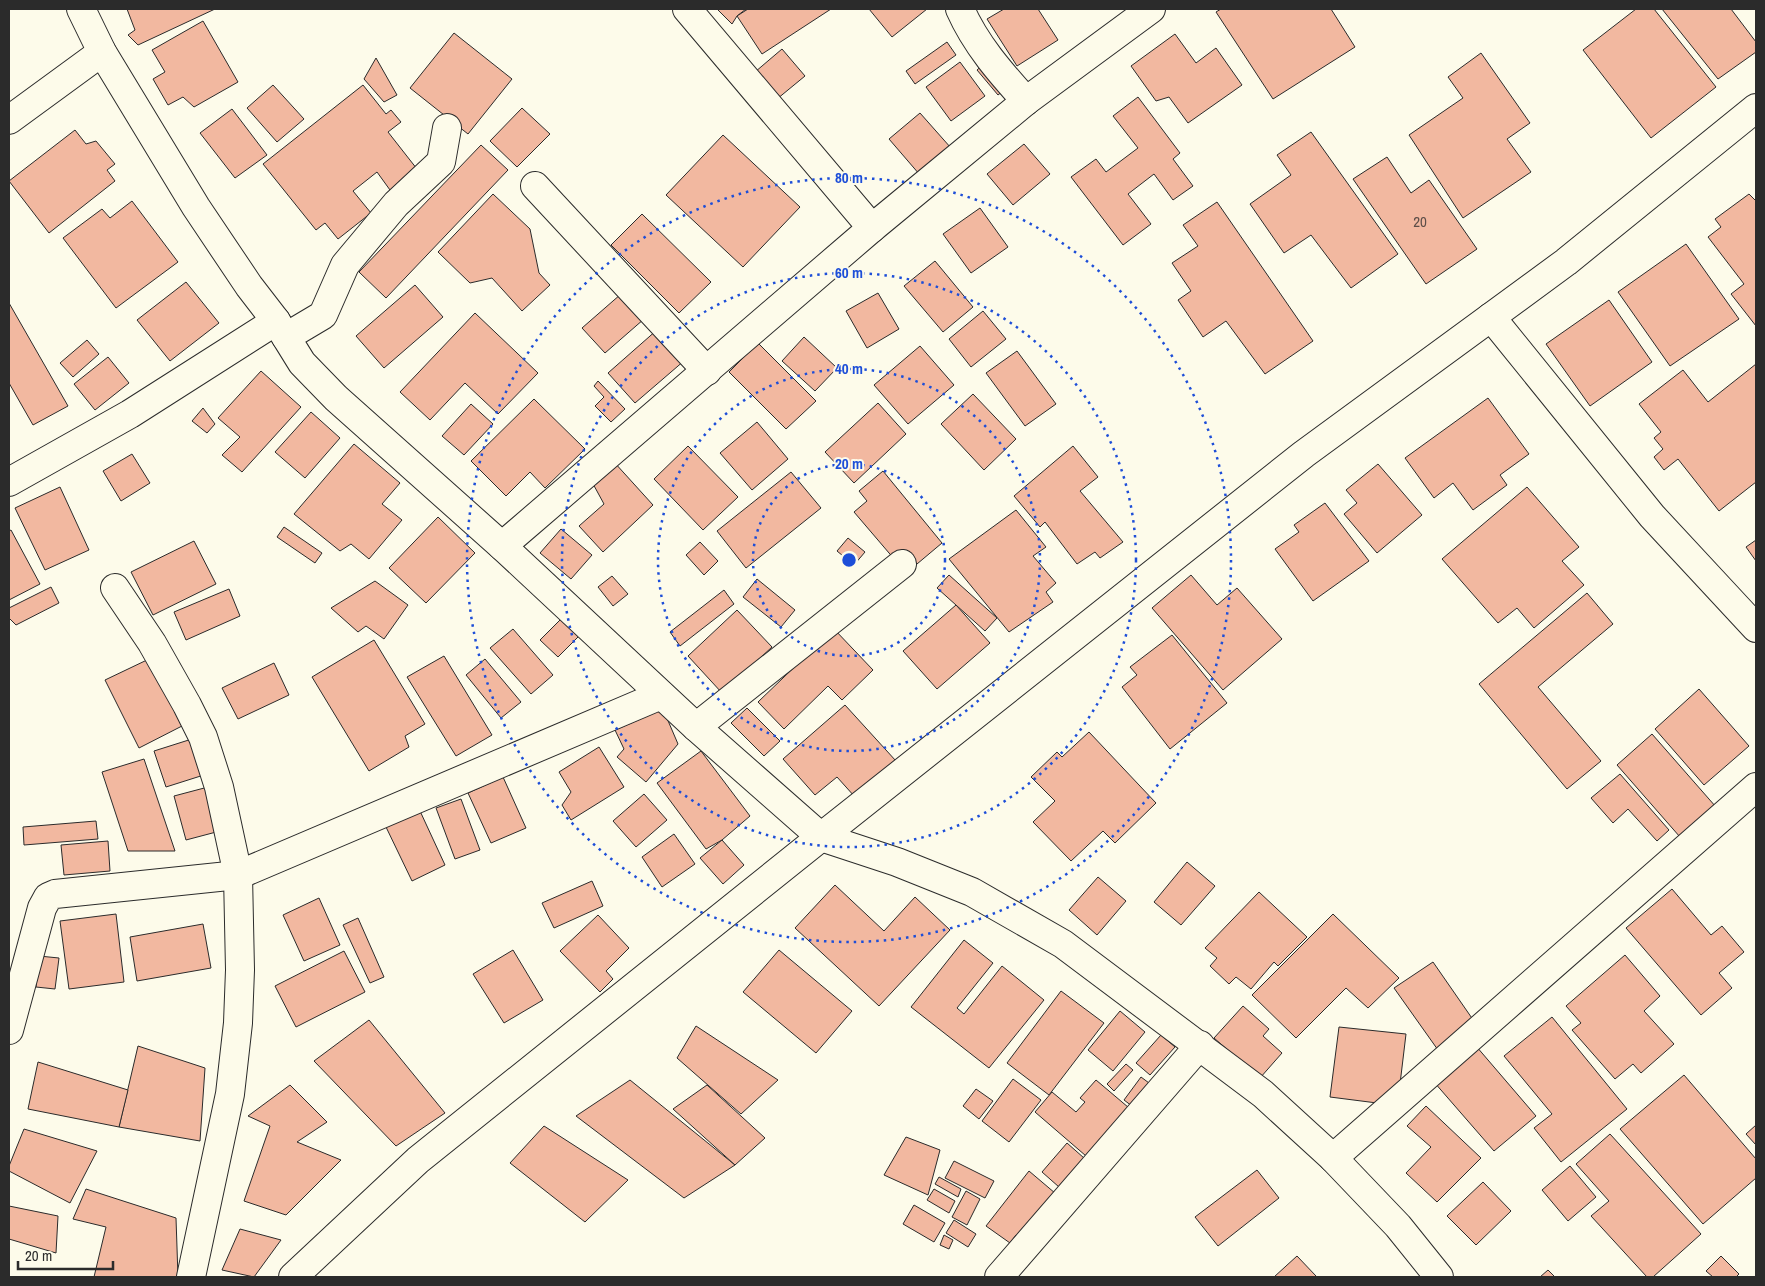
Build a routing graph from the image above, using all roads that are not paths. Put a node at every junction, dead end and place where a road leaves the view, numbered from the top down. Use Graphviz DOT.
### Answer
graph roads {
  1 [pos="81,9"];
  2 [pos="687,9"];
  3 [pos="960,9"];
  4 [pos="1151,9"];
  5 [pos="102,52"];
  6 [pos="1026,101"];
  7 [pos="1756,108"];
  8 [pos="9,120"];
  9 [pos="448,128"];
  10 [pos="535,186"];
  11 [pos="872,228"];
  12 [pos="1491,316"];
  13 [pos="281,329"];
  14 [pos="707,371"];
  15 [pos="9,482"];
  16 [pos="502,546"];
  17 [pos="902,564"];
  18 [pos="115,588"];
  19 [pos="1756,628"];
  20 [pos="662,695"];
  21 [pos="696,727"];
  22 [pos="1756,787"];
  23 [pos="821,837"];
  24 [pos="238,875"];
  25 [pos="9,1030"];
  26 [pos="1200,1046"];
  27 [pos="1333,1158"];
  28 [pos="190,1277"];
  29 [pos="293,1277"];
  30 [pos="1000,1277"];
  31 [pos="1439,1277"];
  1 -- 5 [label="street"];
  2 -- 11 [label="street"];
  3 -- 6 [label="street"];
  4 -- 6 [label="street"];
  5 -- 8 [label="street"];
  5 -- 13 [label="street"];
  6 -- 11 [label="street"];
  7 -- 12 [label="street"];
  9 -- 13 [label="street"];
  10 -- 14 [label="street"];
  11 -- 14 [label="street"];
  12 -- 19 [label="street"];
  12 -- 23 [label="street"];
  13 -- 15 [label="street"];
  13 -- 16 [label="street"];
  14 -- 16 [label="street"];
  16 -- 20 [label="street"];
  17 -- 21 [label="street"];
  18 -- 24 [label="street"];
  20 -- 21 [label="street"];
  20 -- 24 [label="street"];
  21 -- 23 [label="street"];
  22 -- 27 [label="street"];
  23 -- 26 [label="street"];
  23 -- 29 [label="street"];
  24 -- 25 [label="street"];
  24 -- 28 [label="street"];
  26 -- 27 [label="street"];
  26 -- 30 [label="street"];
  27 -- 31 [label="street"];
}
